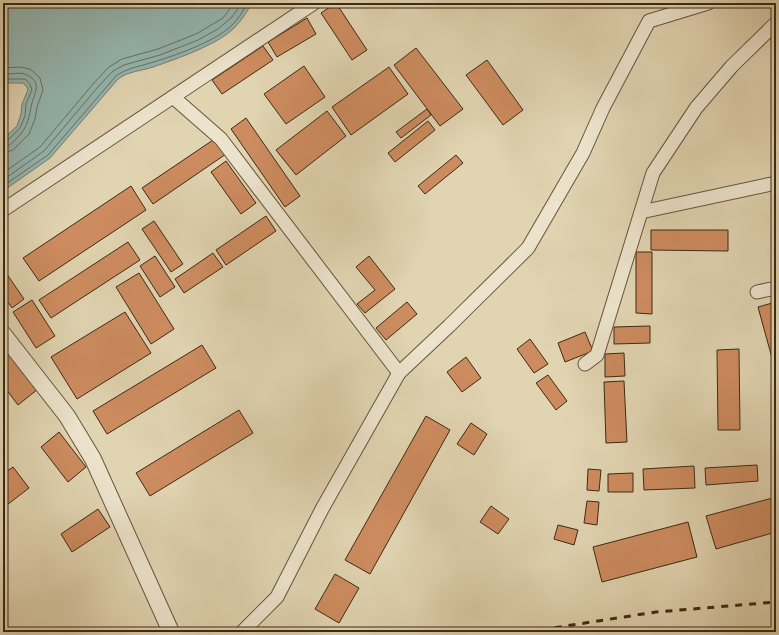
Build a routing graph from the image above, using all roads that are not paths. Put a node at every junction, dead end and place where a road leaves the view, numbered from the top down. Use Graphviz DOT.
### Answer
graph roads {
  1 [pos="314,3"];
  2 [pos="708,3"];
  3 [pos="776,23"];
  4 [pos="172,97"];
  5 [pos="776,184"];
  6 [pos="3,210"];
  7 [pos="641,212"];
  8 [pos="776,288"];
  9 [pos="757,292"];
  10 [pos="3,334"];
  11 [pos="585,364"];
  12 [pos="399,373"];
  13 [pos="171,632"];
  14 [pos="242,632"];
  1 -- 4 [label="street"];
  2 -- 12 [label="street"];
  3 -- 7 [label="street"];
  4 -- 6 [label="street"];
  4 -- 12 [label="street"];
  5 -- 7 [label="street"];
  7 -- 11 [label="street"];
  8 -- 9 [label="street"];
  10 -- 13 [label="street"];
  12 -- 14 [label="street"];
}
